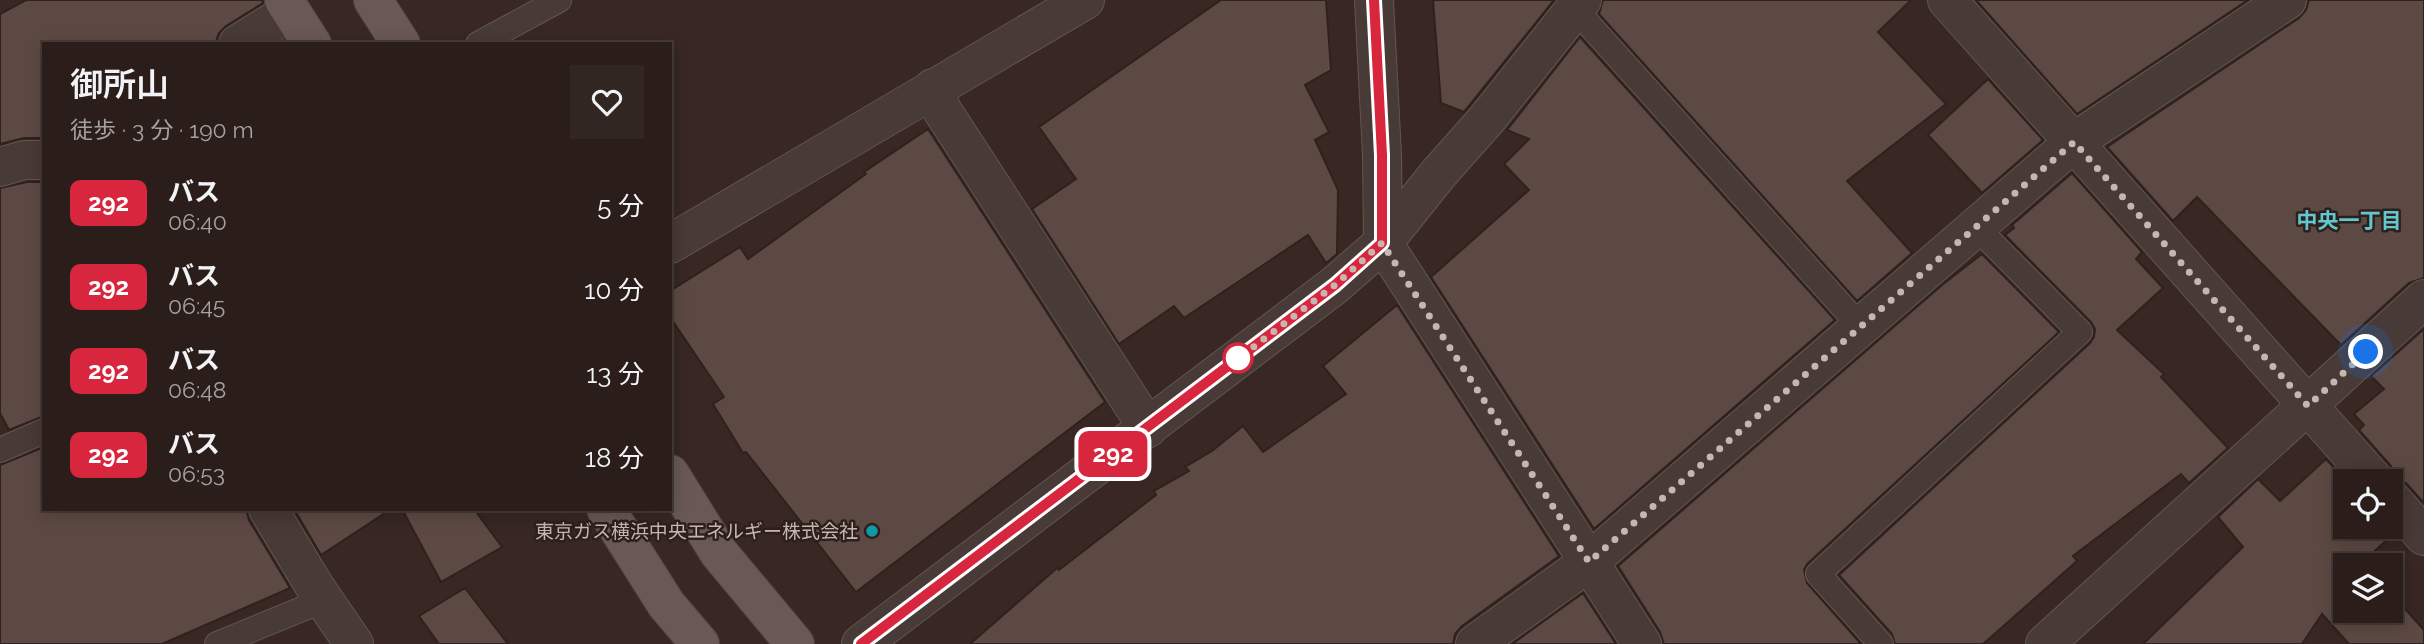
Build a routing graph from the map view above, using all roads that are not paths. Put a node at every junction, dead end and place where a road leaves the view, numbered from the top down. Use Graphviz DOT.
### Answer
graph roads {
  1 [pos="373,0"];
  2 [pos="559,0"];
  3 [pos="1085,0"];
  4 [pos="1374,0"];
  5 [pos="2287,0"];
  6 [pos="1578,4"];
  7 [pos="1956,4"];
  8 [pos="287,5"];
  9 [pos="241,42"];
  10 [pos="311,42"];
  11 [pos="400,42"];
  12 [pos="482,42"];
  13 [pos="933,88"];
  14 [pos="2074,142"];
  15 [pos="42,160"];
  16 [pos="0,167"];
  17 [pos="1976,227"];
  18 [pos="672,243"];
  19 [pos="1382,243"];
  20 [pos="2424,299"];
  21 [pos="1860,326"];
  22 [pos="2308,406"];
  23 [pos="1148,428"];
  24 [pos="42,432"];
  25 [pos="0,450"];
  26 [pos="2364,469"];
  27 [pos="672,477"];
  28 [pos="269,511"];
  29 [pos="607,511"];
  30 [pos="2403,513"];
  31 [pos="2424,536"];
  32 [pos="1589,562"];
  33 [pos="324,600"];
  34 [pos="217,644"];
  35 [pos="354,644"];
  36 [pos="700,644"];
  37 [pos="795,644"];
  38 [pos="861,644"];
  39 [pos="1475,644"];
  40 [pos="1642,644"];
  41 [pos="1881,644"];
  42 [pos="2045,644"];
  1 -- 11 [label="main road"];
  2 -- 12 [label="lane"];
  3 -- 13 [label="street"];
  4 -- 19 [label="street"];
  5 -- 14 [label="street"];
  6 -- 19 [label="street"];
  6 -- 21 [label="lane"];
  7 -- 14 [label="street"];
  8 -- 9 [label="street"];
  8 -- 10 [label="main road"];
  13 -- 18 [label="street"];
  13 -- 23 [label="street"];
  14 -- 17 [label="street"];
  14 -- 22 [label="street"];
  15 -- 16 [label="street"];
  17 -- 21 [label="street"];
  17 -- 41 [label="lane"];
  19 -- 23 [label="street"];
  19 -- 32 [label="street"];
  20 -- 22 [label="street"];
  21 -- 32 [label="street"];
  22 -- 26 [label="street"];
  22 -- 42 [label="street"];
  23 -- 38 [label="street"];
  24 -- 25 [label="lane"];
  27 -- 37 [label="main road"];
  28 -- 33 [label="street"];
  29 -- 36 [label="main road"];
  30 -- 31 [label="street"];
  32 -- 39 [label="street"];
  32 -- 40 [label="street"];
  33 -- 34 [label="lane"];
  33 -- 35 [label="street"];
}
